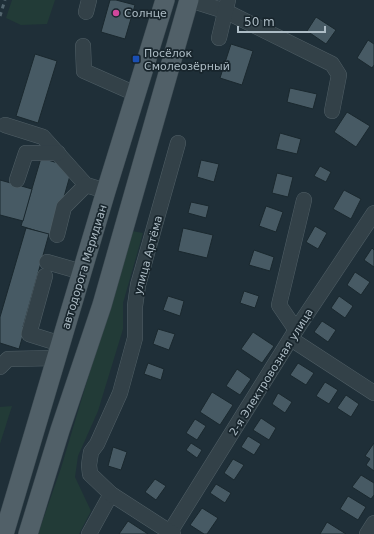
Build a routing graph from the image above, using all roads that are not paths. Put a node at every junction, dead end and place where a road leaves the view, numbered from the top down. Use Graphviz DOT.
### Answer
graph roads {
  1 [pos="165,0"];
  2 [pos="190,0"];
  3 [pos="226,5"];
  4 [pos="219,38"];
  5 [pos="83,46"];
  6 [pos="136,94"];
  7 [pos="332,111"];
  8 [pos="5,125"];
  9 [pos="178,143"];
  10 [pos="58,153"];
  11 [pos="18,180"];
  12 [pos="86,185"];
  13 [pos="106,191"];
  14 [pos="304,200"];
  15 [pos="374,213"];
  16 [pos="57,235"];
  17 [pos="82,272"];
  18 [pos="294,335"];
  19 [pos="58,351"];
  20 [pos="0,367"];
  21 [pos="374,392"];
  22 [pos="111,494"];
  23 [pos="374,523"];
  24 [pos="171,533"];
  25 [pos="4,534"];
  26 [pos="28,534"];
  27 [pos="89,534"];
  28 [pos="367,534"];
  1 -- 6 [label="main road, автодорога Меридиан"];
  2 -- 3 [label="street"];
  2 -- 26 [label="main road"];
  3 -- 4 [label="street"];
  3 -- 7 [label="street"];
  5 -- 6 [label="street"];
  6 -- 13 [label="main road, автодорога Меридиан"];
  8 -- 10 [label="street"];
  9 -- 22 [label="street, улица Артёма"];
  10 -- 11 [label="street"];
  10 -- 12 [label="street"];
  12 -- 13 [label="street"];
  12 -- 16 [label="street"];
  13 -- 17 [label="main road, автодорога Меридиан"];
  14 -- 18 [label="street"];
  15 -- 18 [label="street, 2-я Электровозная улица"];
  17 -- 19 [label="main road, автодорога Меридиан"];
  17 -- 19 [label="street"];
  18 -- 21 [label="street"];
  18 -- 24 [label="street, 2-я Электровозная улица"];
  19 -- 20 [label="street"];
  19 -- 25 [label="main road, автодорога Меридиан"];
  22 -- 24 [label="street, улица Артёма"];
  22 -- 27 [label="street"];
  23 -- 28 [label="street"];
}
